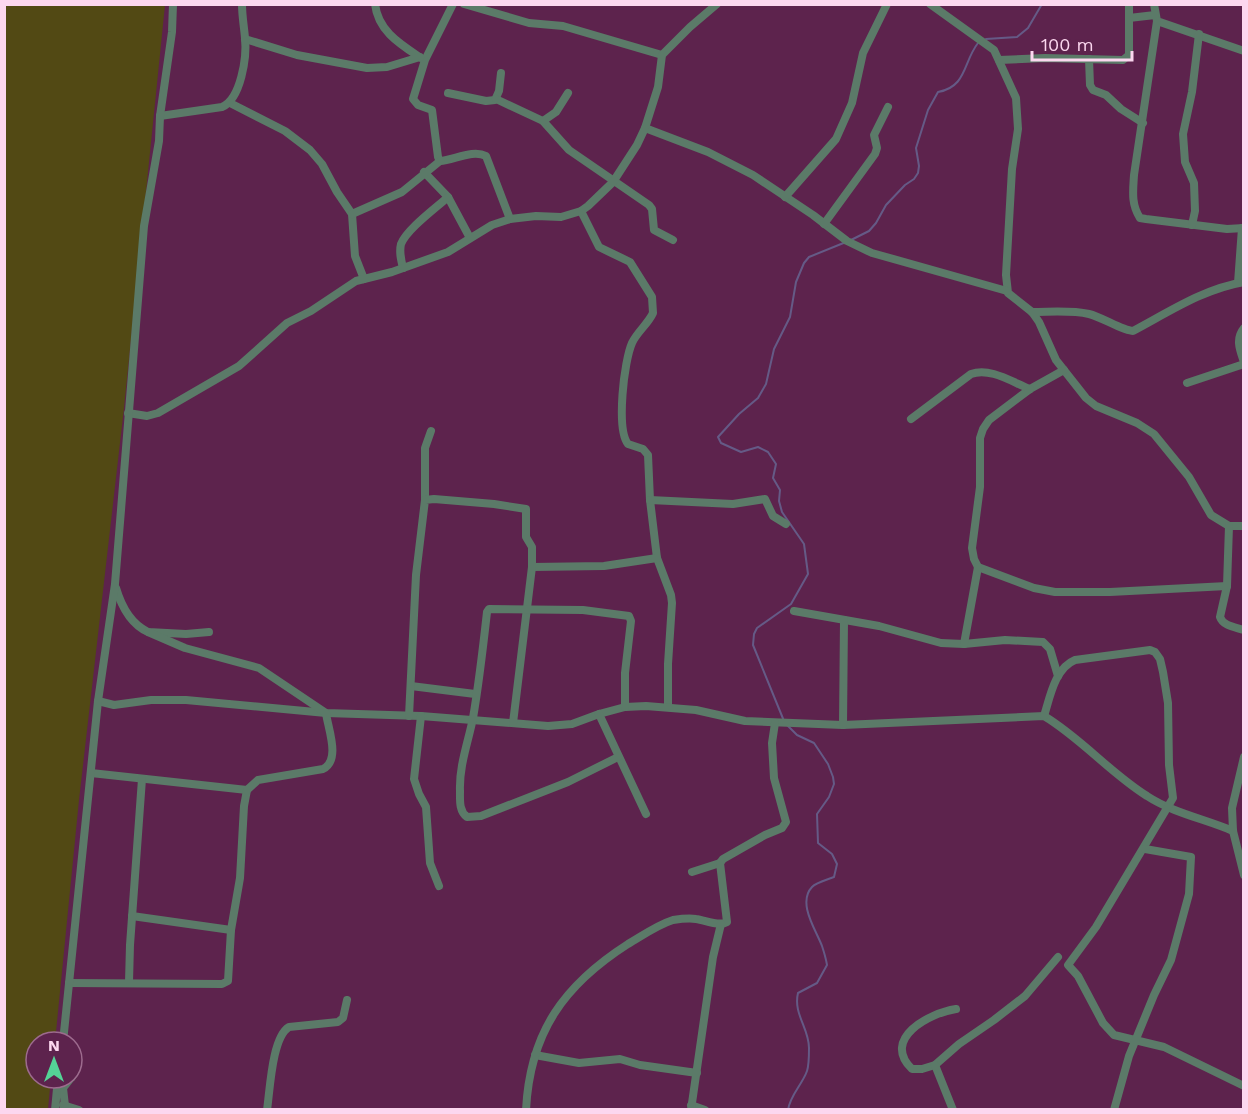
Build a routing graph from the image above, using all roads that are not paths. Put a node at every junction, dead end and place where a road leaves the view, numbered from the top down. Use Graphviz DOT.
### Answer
graph roads {
  1 [pos="173,4"];
  2 [pos="242,4"];
  3 [pos="375,4"];
  4 [pos="453,4"];
  5 [pos="464,4"];
  6 [pos="717,4"];
  7 [pos="887,4"];
  8 [pos="930,4"];
  9 [pos="1129,4"];
  10 [pos="1154,4"];
  11 [pos="938,7"];
  12 [pos="1129,18"];
  13 [pos="1156,18"];
  14 [pos="1199,34"];
  15 [pos="245,39"];
  16 [pos="1244,51"];
  17 [pos="662,55"];
  18 [pos="422,58"];
  19 [pos="1089,59"];
  20 [pos="999,60"];
  21 [pos="501,73"];
  22 [pos="448,93"];
  23 [pos="568,93"];
  24 [pos="496,99"];
  25 [pos="230,104"];
  26 [pos="888,107"];
  27 [pos="160,116"];
  28 [pos="543,121"];
  29 [pos="1143,123"];
  30 [pos="645,128"];
  31 [pos="440,160"];
  32 [pos="424,172"];
  33 [pos="613,182"];
  34 [pos="448,197"];
  35 [pos="785,197"];
  36 [pos="580,211"];
  37 [pos="352,214"];
  38 [pos="510,219"];
  39 [pos="824,224"];
  40 [pos="1191,225"];
  41 [pos="1243,228"];
  42 [pos="470,238"];
  43 [pos="673,240"];
  44 [pos="403,268"];
  45 [pos="364,279"];
  46 [pos="1241,283"];
  47 [pos="1007,291"];
  48 [pos="1032,312"];
  49 [pos="1244,328"];
  50 [pos="1244,363"];
  51 [pos="1064,370"];
  52 [pos="1187,383"];
  53 [pos="1030,389"];
  54 [pos="128,413"];
  55 [pos="911,418"];
  56 [pos="431,430"];
  57 [pos="425,500"];
  58 [pos="650,501"];
  59 [pos="786,524"];
  60 [pos="1229,526"];
  61 [pos="1244,526"];
  62 [pos="657,558"];
  63 [pos="532,567"];
  64 [pos="978,567"];
  65 [pos="115,584"];
  66 [pos="1227,586"];
  67 [pos="528,610"];
  68 [pos="794,611"];
  69 [pos="844,620"];
  70 [pos="1244,630"];
  71 [pos="148,632"];
  72 [pos="209,632"];
  73 [pos="964,644"];
  74 [pos="1058,677"];
  75 [pos="411,686"];
  76 [pos="475,694"];
  77 [pos="98,701"];
  78 [pos="668,706"];
  79 [pos="625,707"];
  80 [pos="326,713"];
  81 [pos="599,714"];
  82 [pos="409,716"];
  83 [pos="421,716"];
  84 [pos="1044,716"];
  85 [pos="472,719"];
  86 [pos="513,723"];
  87 [pos="777,723"];
  88 [pos="843,725"];
  89 [pos="1244,757"];
  90 [pos="618,758"];
  91 [pos="91,773"];
  92 [pos="142,779"];
  93 [pos="247,790"];
  94 [pos="1166,807"];
  95 [pos="646,814"];
  96 [pos="1233,831"];
  97 [pos="1240,842"];
  98 [pos="1145,849"];
  99 [pos="720,863"];
  100 [pos="692,872"];
  101 [pos="1244,875"];
  102 [pos="438,886"];
  103 [pos="132,916"];
  104 [pos="721,924"];
  105 [pos="231,930"];
  106 [pos="1058,957"];
  107 [pos="129,982"];
  108 [pos="69,983"];
  109 [pos="347,1000"];
  110 [pos="956,1010"];
  111 [pos="65,1030"];
  112 [pos="1136,1040"];
  113 [pos="535,1055"];
  114 [pos="935,1065"];
  115 [pos="697,1073"];
  116 [pos="1244,1086"];
  117 [pos="57,1090"];
  118 [pos="63,1090"];
  119 [pos="55,1106"];
  120 [pos="65,1106"];
  121 [pos="691,1107"];
  122 [pos="79,1110"];
  123 [pos="267,1110"];
  124 [pos="526,1110"];
  125 [pos="705,1110"];
  126 [pos="953,1110"];
  127 [pos="1114,1110"];
  1 -- 27 [label="street"];
  2 -- 15 [label="street"];
  3 -- 18 [label="street"];
  4 -- 18 [label="street"];
  5 -- 17 [label="street"];
  6 -- 17 [label="street"];
  7 -- 35 [label="street"];
  8 -- 11 [label="street"];
  9 -- 12 [label="street"];
  10 -- 13 [label="street"];
  11 -- 20 [label="street"];
  12 -- 13 [label="street"];
  12 -- 19 [label="street"];
  13 -- 14 [label="street"];
  13 -- 29 [label="street"];
  14 -- 16 [label="street"];
  14 -- 40 [label="street"];
  15 -- 18 [label="street"];
  15 -- 25 [label="street"];
  17 -- 30 [label="street"];
  18 -- 31 [label="street"];
  19 -- 20 [label="street"];
  19 -- 29 [label="street"];
  20 -- 47 [label="street"];
  21 -- 24 [label="street"];
  22 -- 24 [label="street"];
  23 -- 28 [label="street"];
  24 -- 28 [label="street"];
  25 -- 27 [label="street"];
  25 -- 37 [label="street"];
  26 -- 39 [label="street"];
  27 -- 54 [label="street"];
  28 -- 33 [label="street"];
  29 -- 40 [label="street"];
  30 -- 33 [label="street"];
  30 -- 35 [label="street"];
  31 -- 32 [label="street"];
  31 -- 38 [label="street"];
  32 -- 34 [label="street"];
  32 -- 37 [label="street"];
  33 -- 36 [label="street"];
  33 -- 43 [label="street"];
  34 -- 42 [label="street"];
  34 -- 44 [label="street"];
  35 -- 39 [label="street"];
  36 -- 38 [label="street"];
  36 -- 58 [label="street"];
  37 -- 45 [label="street"];
  38 -- 42 [label="street"];
  39 -- 47 [label="street"];
  40 -- 41 [label="street"];
  41 -- 46 [label="street"];
  42 -- 44 [label="street"];
  44 -- 45 [label="street"];
  45 -- 54 [label="street"];
  46 -- 48 [label="street"];
  47 -- 48 [label="street"];
  48 -- 51 [label="street"];
  49 -- 50 [label="street"];
  50 -- 52 [label="street"];
  51 -- 53 [label="street"];
  51 -- 60 [label="street"];
  53 -- 55 [label="street"];
  53 -- 64 [label="street"];
  54 -- 65 [label="street"];
  56 -- 57 [label="street"];
  57 -- 63 [label="street"];
  57 -- 75 [label="street"];
  58 -- 59 [label="street"];
  58 -- 62 [label="street"];
  60 -- 61 [label="street"];
  60 -- 66 [label="street"];
  62 -- 63 [label="street"];
  62 -- 78 [label="street"];
  63 -- 67 [label="street"];
  64 -- 66 [label="street"];
  64 -- 73 [label="street"];
  65 -- 71 [label="street"];
  65 -- 77 [label="street"];
  66 -- 70 [label="street"];
  67 -- 76 [label="street"];
  67 -- 79 [label="street"];
  67 -- 86 [label="street"];
  68 -- 69 [label="street"];
  69 -- 73 [label="street"];
  69 -- 88 [label="street"];
  71 -- 72 [label="street"];
  71 -- 80 [label="street"];
  73 -- 74 [label="street"];
  74 -- 84 [label="street"];
  74 -- 94 [label="street"];
  75 -- 76 [label="street"];
  75 -- 82 [label="street"];
  76 -- 85 [label="street"];
  77 -- 80 [label="street"];
  77 -- 91 [label="street"];
  78 -- 79 [label="street"];
  78 -- 87 [label="street"];
  79 -- 81 [label="street"];
  80 -- 82 [label="street"];
  80 -- 93 [label="street"];
  81 -- 86 [label="street"];
  81 -- 90 [label="street"];
  82 -- 83 [label="street"];
  83 -- 85 [label="street"];
  83 -- 102 [label="street"];
  84 -- 88 [label="street"];
  84 -- 94 [label="street"];
  85 -- 86 [label="street"];
  85 -- 90 [label="street"];
  87 -- 88 [label="street"];
  87 -- 99 [label="street"];
  89 -- 96 [label="street"];
  90 -- 95 [label="street"];
  91 -- 92 [label="street"];
  91 -- 108 [label="street"];
  92 -- 93 [label="street"];
  92 -- 103 [label="street"];
  93 -- 105 [label="street"];
  94 -- 96 [label="street"];
  94 -- 98 [label="street"];
  96 -- 97 [label="street"];
  97 -- 101 [label="street"];
  98 -- 112 [label="street"];
  98 -- 112 [label="street"];
  99 -- 100 [label="street"];
  99 -- 104 [label="street"];
  103 -- 105 [label="street"];
  103 -- 107 [label="street"];
  104 -- 113 [label="street"];
  104 -- 115 [label="street"];
  105 -- 107 [label="street"];
  106 -- 114 [label="street"];
  107 -- 108 [label="street"];
  108 -- 111 [label="street"];
  109 -- 123 [label="street"];
  110 -- 114 [label="street"];
  112 -- 116 [label="street"];
  112 -- 127 [label="street"];
  113 -- 115 [label="street"];
  113 -- 124 [label="street"];
  114 -- 126 [label="street"];
  115 -- 121 [label="street"];
  117 -- 119 [label="street"];
  118 -- 120 [label="street"];
  119 -- 120 [label="street"];
  120 -- 122 [label="street"];
  121 -- 125 [label="street"];
}
